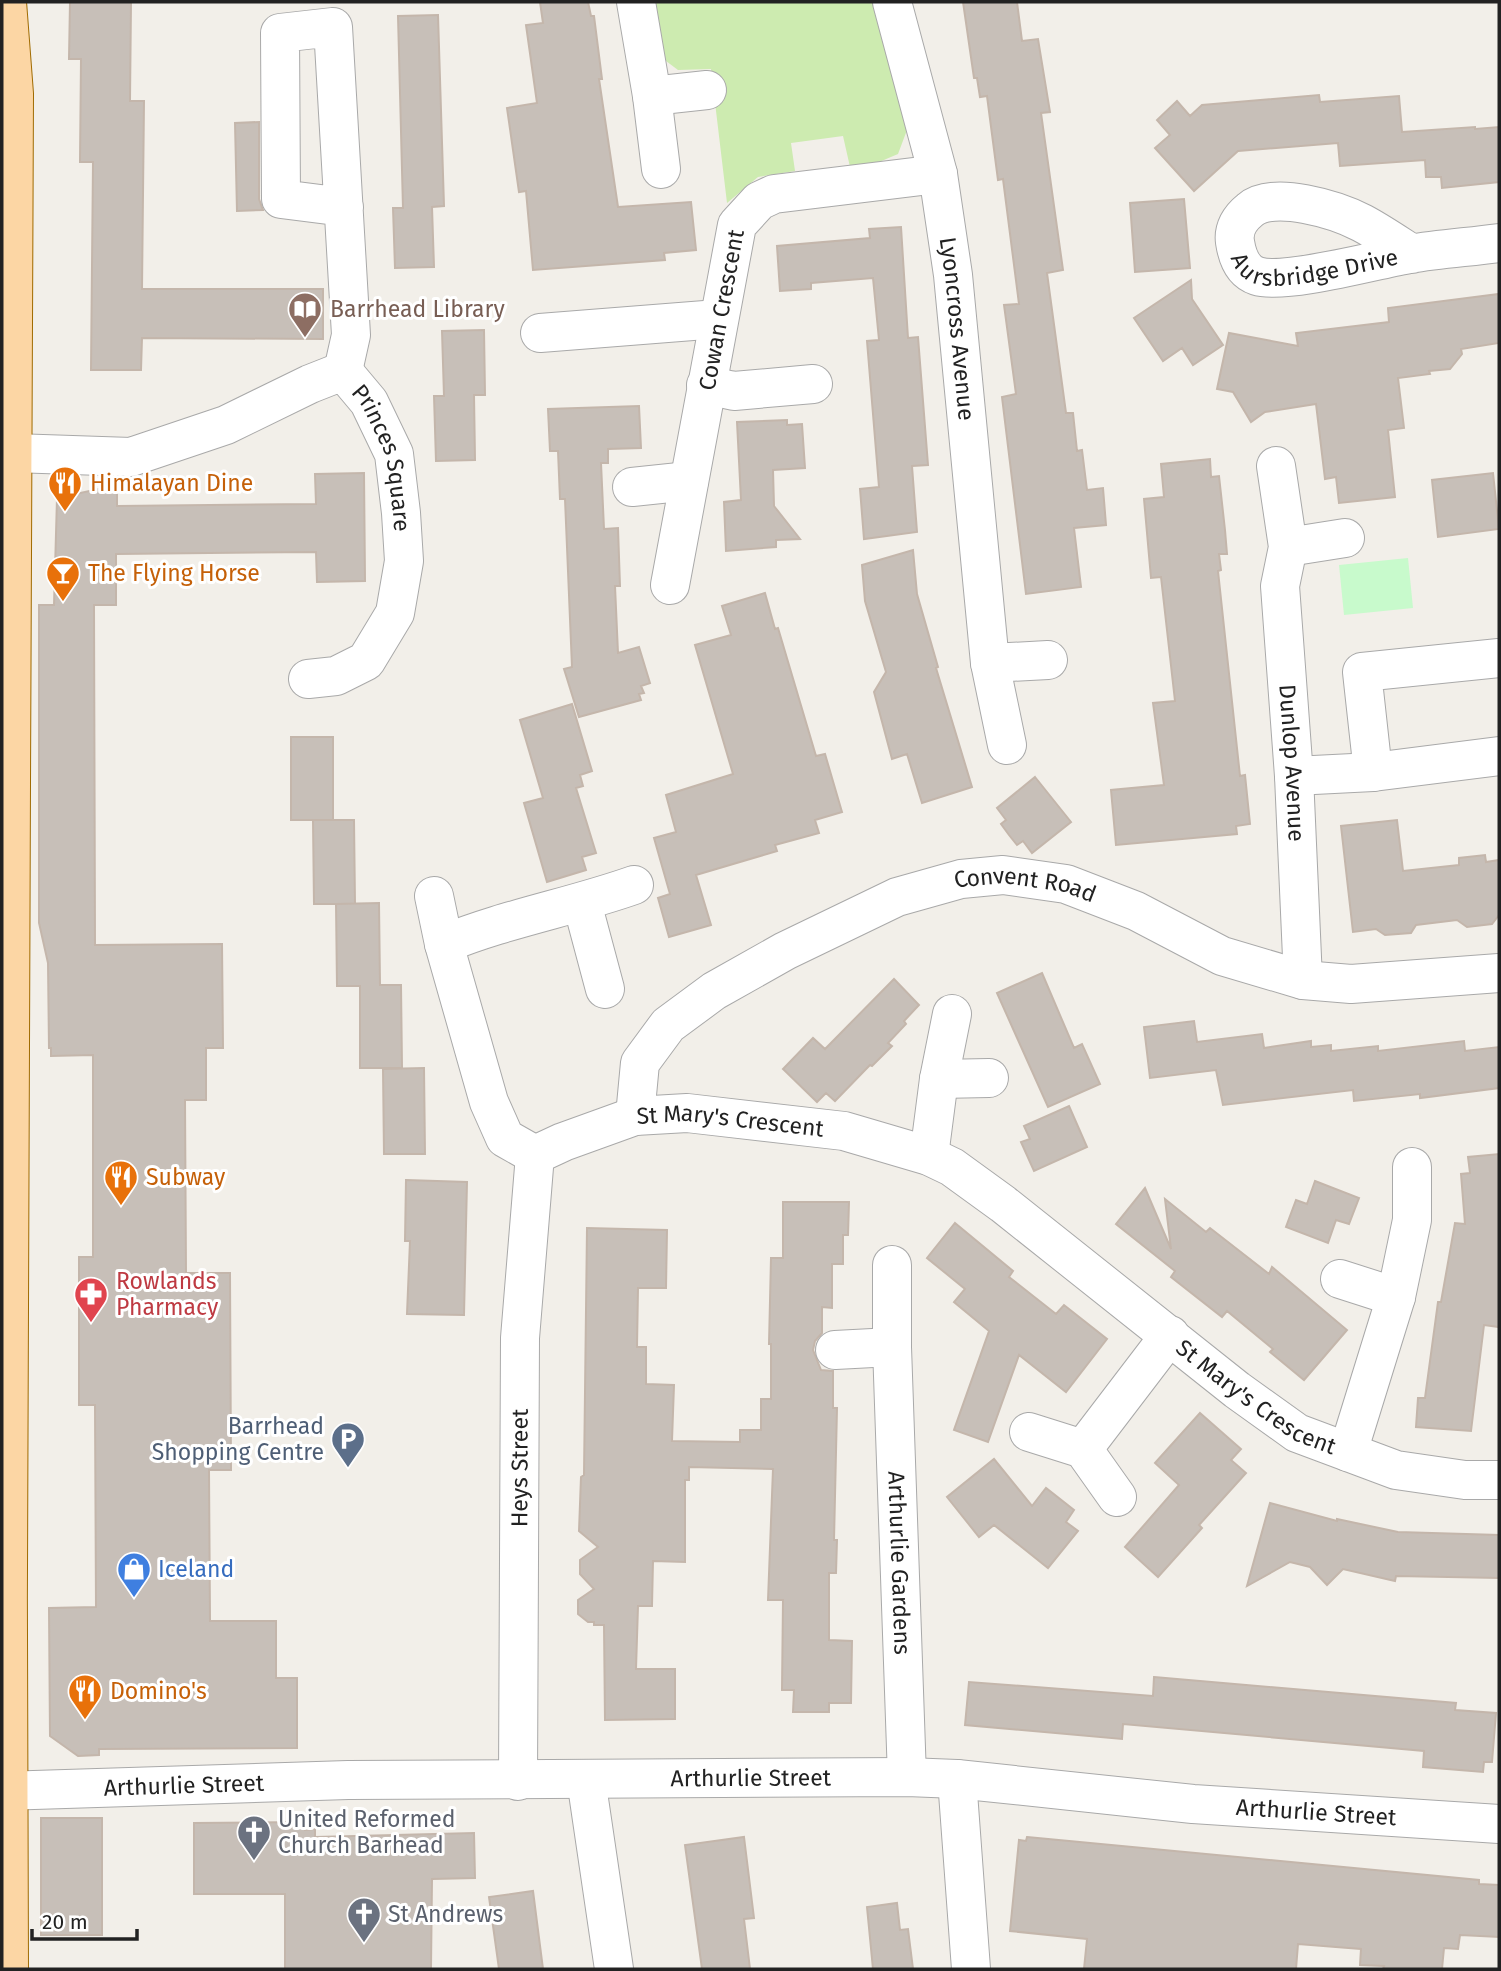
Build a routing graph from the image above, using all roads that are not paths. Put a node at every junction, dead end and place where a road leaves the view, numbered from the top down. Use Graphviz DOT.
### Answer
graph roads {
  1 [pos="7,2"];
  2 [pos="636,2"];
  3 [pos="892,2"];
  4 [pos="707,90"];
  5 [pos="652,96"];
  6 [pos="661,169"];
  7 [pos="938,174"];
  8 [pos="344,207"];
  9 [pos="1499,243"];
  10 [pos="1412,254"];
  11 [pos="718,319"];
  12 [pos="540,333"];
  13 [pos="344,371"];
  14 [pos="813,384"];
  15 [pos="706,385"];
  16 [pos="13,453"];
  17 [pos="1276,466"];
  18 [pos="689,481"];
  19 [pos="632,486"];
  20 [pos="1345,538"];
  21 [pos="1287,547"];
  22 [pos="670,585"];
  23 [pos="1499,658"];
  24 [pos="1048,660"];
  25 [pos="990,663"];
  26 [pos="308,678"];
  27 [pos="7,715"];
  28 [pos="1007,745"];
  29 [pos="1499,756"];
  30 [pos="1373,772"];
  31 [pos="1294,776"];
  32 [pos="634,885"];
  33 [pos="434,895"];
  34 [pos="582,903"];
  35 [pos="444,944"];
  36 [pos="1499,973"];
  37 [pos="1303,980"];
  38 [pos="605,989"];
  39 [pos="952,1014"];
  40 [pos="939,1079"];
  41 [pos="989,1079"];
  42 [pos="635,1116"];
  43 [pos="5,1117"];
  44 [pos="535,1155"];
  45 [pos="929,1156"];
  46 [pos="1412,1167"];
  47 [pos="892,1265"];
  48 [pos="1340,1279"];
  49 [pos="1396,1297"];
  50 [pos="1171,1335"];
  51 [pos="892,1347"];
  52 [pos="835,1350"];
  53 [pos="1029,1432"];
  54 [pos="1083,1449"];
  55 [pos="1348,1452"];
  56 [pos="1499,1480"];
  57 [pos="1117,1497"];
  58 [pos="907,1777"];
  59 [pos="586,1779"];
  60 [pos="957,1779"];
  61 [pos="518,1781"];
  62 [pos="5,1791"];
  63 [pos="1499,1824"];
  64 [pos="9,1969"];
  65 [pos="614,1969"];
  66 [pos="971,1969"];
  1 -- 16 [label="main road"];
  2 -- 5 [label="street"];
  3 -- 7 [label="street, Lyoncross Avenue"];
  4 -- 5 [label="street"];
  5 -- 6 [label="street"];
  7 -- 11 [label="street, Cowan Crescent"];
  7 -- 25 [label="street, Lyoncross Avenue"];
  8 -- 13 [label="street"];
  9 -- 10 [label="street, Aursbridge Drive"];
  11 -- 12 [label="street"];
  11 -- 15 [label="street, Cowan Crescent"];
  13 -- 16 [label="street, Princes Square"];
  13 -- 26 [label="street, Princes Square"];
  14 -- 15 [label="street"];
  15 -- 18 [label="street, Cowan Crescent"];
  16 -- 27 [label="main road"];
  17 -- 21 [label="street, Dunlop Avenue"];
  18 -- 19 [label="street"];
  18 -- 22 [label="street, Cowan Crescent"];
  20 -- 21 [label="street"];
  21 -- 31 [label="street, Dunlop Avenue"];
  23 -- 30 [label="street"];
  24 -- 25 [label="street"];
  25 -- 28 [label="street, Lyoncross Avenue"];
  27 -- 43 [label="main road"];
  29 -- 30 [label="street"];
  30 -- 31 [label="street"];
  31 -- 37 [label="street, Dunlop Avenue"];
  32 -- 34 [label="street"];
  33 -- 35 [label="street"];
  34 -- 35 [label="street"];
  34 -- 38 [label="street"];
  35 -- 44 [label="street"];
  36 -- 37 [label="street, Convent Road"];
  37 -- 42 [label="street, Convent Road"];
  39 -- 40 [label="street"];
  40 -- 41 [label="street"];
  40 -- 45 [label="street"];
  42 -- 44 [label="street, St Mary's Crescent"];
  42 -- 45 [label="street, St Mary's Crescent"];
  43 -- 62 [label="main road"];
  44 -- 61 [label="street, Heys Street"];
  45 -- 50 [label="street, St Mary's Crescent"];
  46 -- 49 [label="street, St Mary's Crescent"];
  47 -- 51 [label="street, Arthurlie Gardens"];
  48 -- 49 [label="street"];
  49 -- 55 [label="street, St Mary's Crescent"];
  50 -- 54 [label="street, St Mary's Crescent"];
  50 -- 55 [label="street, St Mary's Crescent"];
  51 -- 52 [label="street"];
  51 -- 58 [label="street, Arthurlie Gardens"];
  53 -- 54 [label="street"];
  54 -- 57 [label="street"];
  55 -- 56 [label="street, St Mary's Crescent"];
  58 -- 59 [label="street, Arthurlie Street"];
  58 -- 60 [label="street, Arthurlie Street"];
  59 -- 61 [label="street, Arthurlie Street"];
  59 -- 65 [label="street"];
  60 -- 63 [label="street, Arthurlie Street"];
  60 -- 66 [label="street"];
  61 -- 62 [label="street, Arthurlie Street"];
  62 -- 64 [label="main road"];
}
